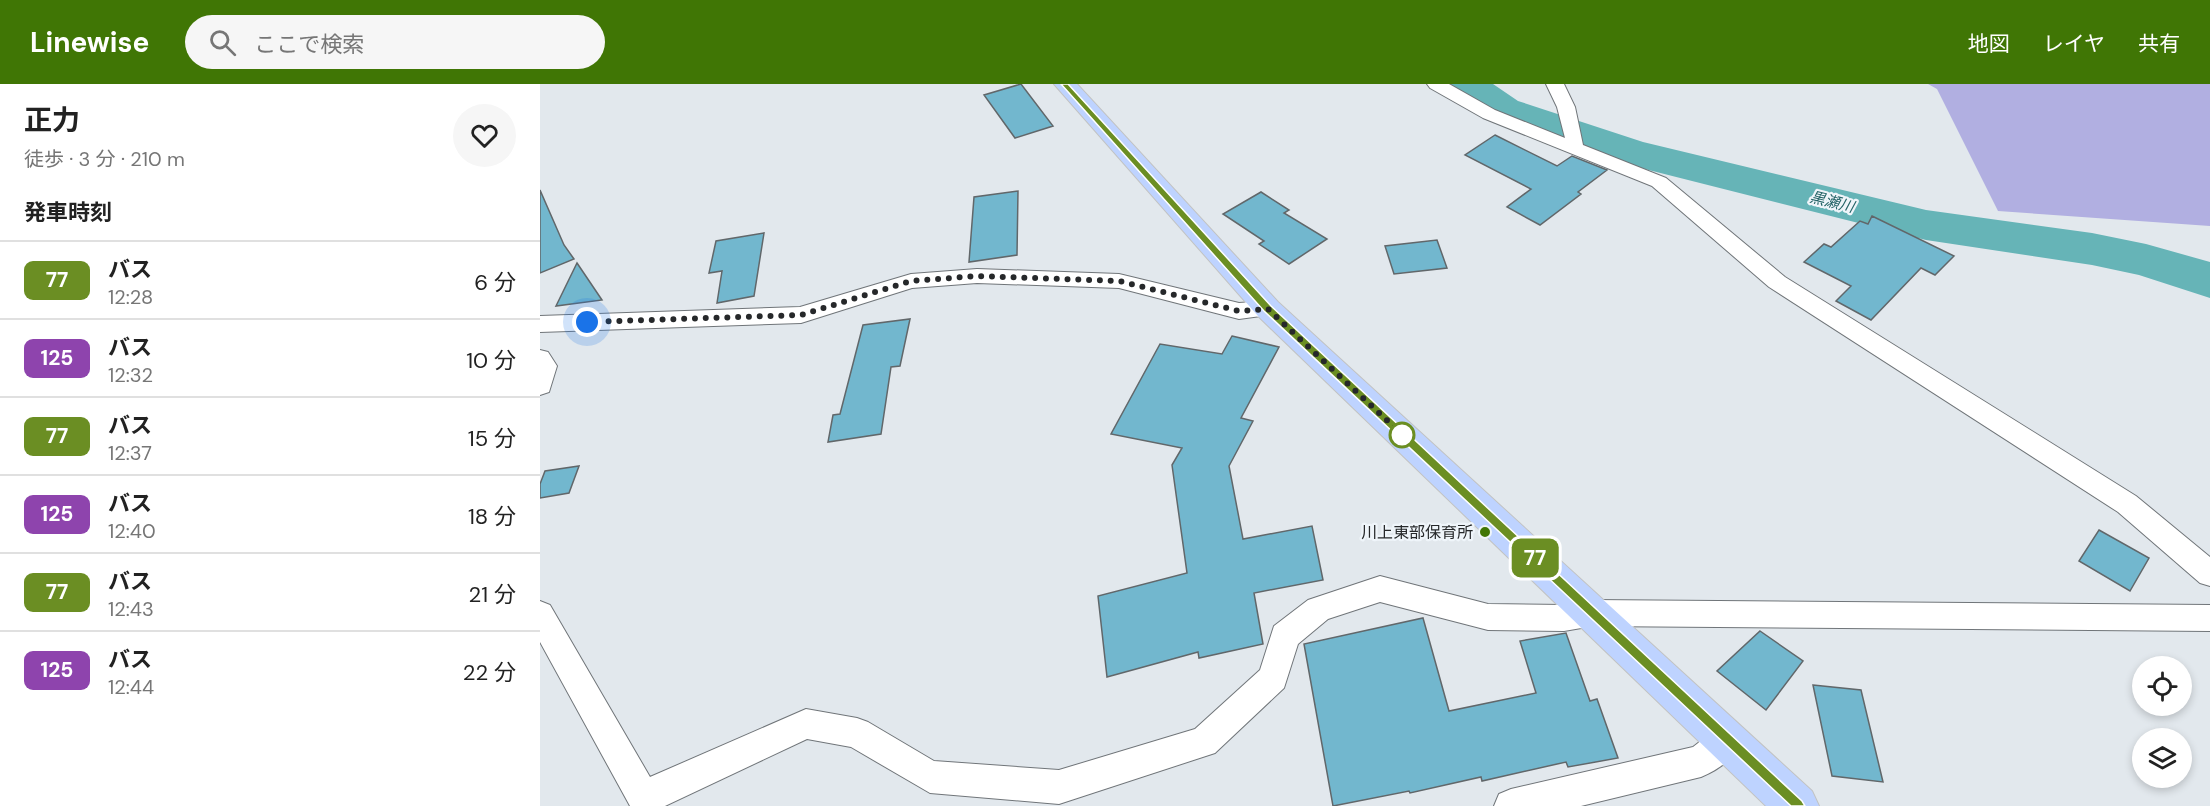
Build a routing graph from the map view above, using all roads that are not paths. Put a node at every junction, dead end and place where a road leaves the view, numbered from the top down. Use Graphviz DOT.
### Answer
graph roads {
  1 [pos="1065,84"];
  2 [pos="1436,84"];
  3 [pos="1555,84"];
  4 [pos="1574,145"];
  5 [pos="1268,309"];
  6 [pos="540,324"];
  7 [pos="540,358"];
  8 [pos="540,386"];
  9 [pos="2210,574"];
  10 [pos="1593,613"];
  11 [pos="540,614"];
  12 [pos="2210,618"];
  13 [pos="1726,741"];
  14 [pos="646,801"];
  15 [pos="1511,806"];
  16 [pos="1797,806"];
  1 -- 5 [label="main road"];
  2 -- 4 [label="street"];
  3 -- 4 [label="street"];
  4 -- 9 [label="street"];
  5 -- 6 [label="street"];
  5 -- 10 [label="main road"];
  7 -- 8 [label="street"];
  10 -- 12 [label="street"];
  10 -- 13 [label="main road"];
  10 -- 14 [label="street"];
  11 -- 14 [label="street"];
  13 -- 15 [label="street"];
  13 -- 16 [label="main road"];
}
